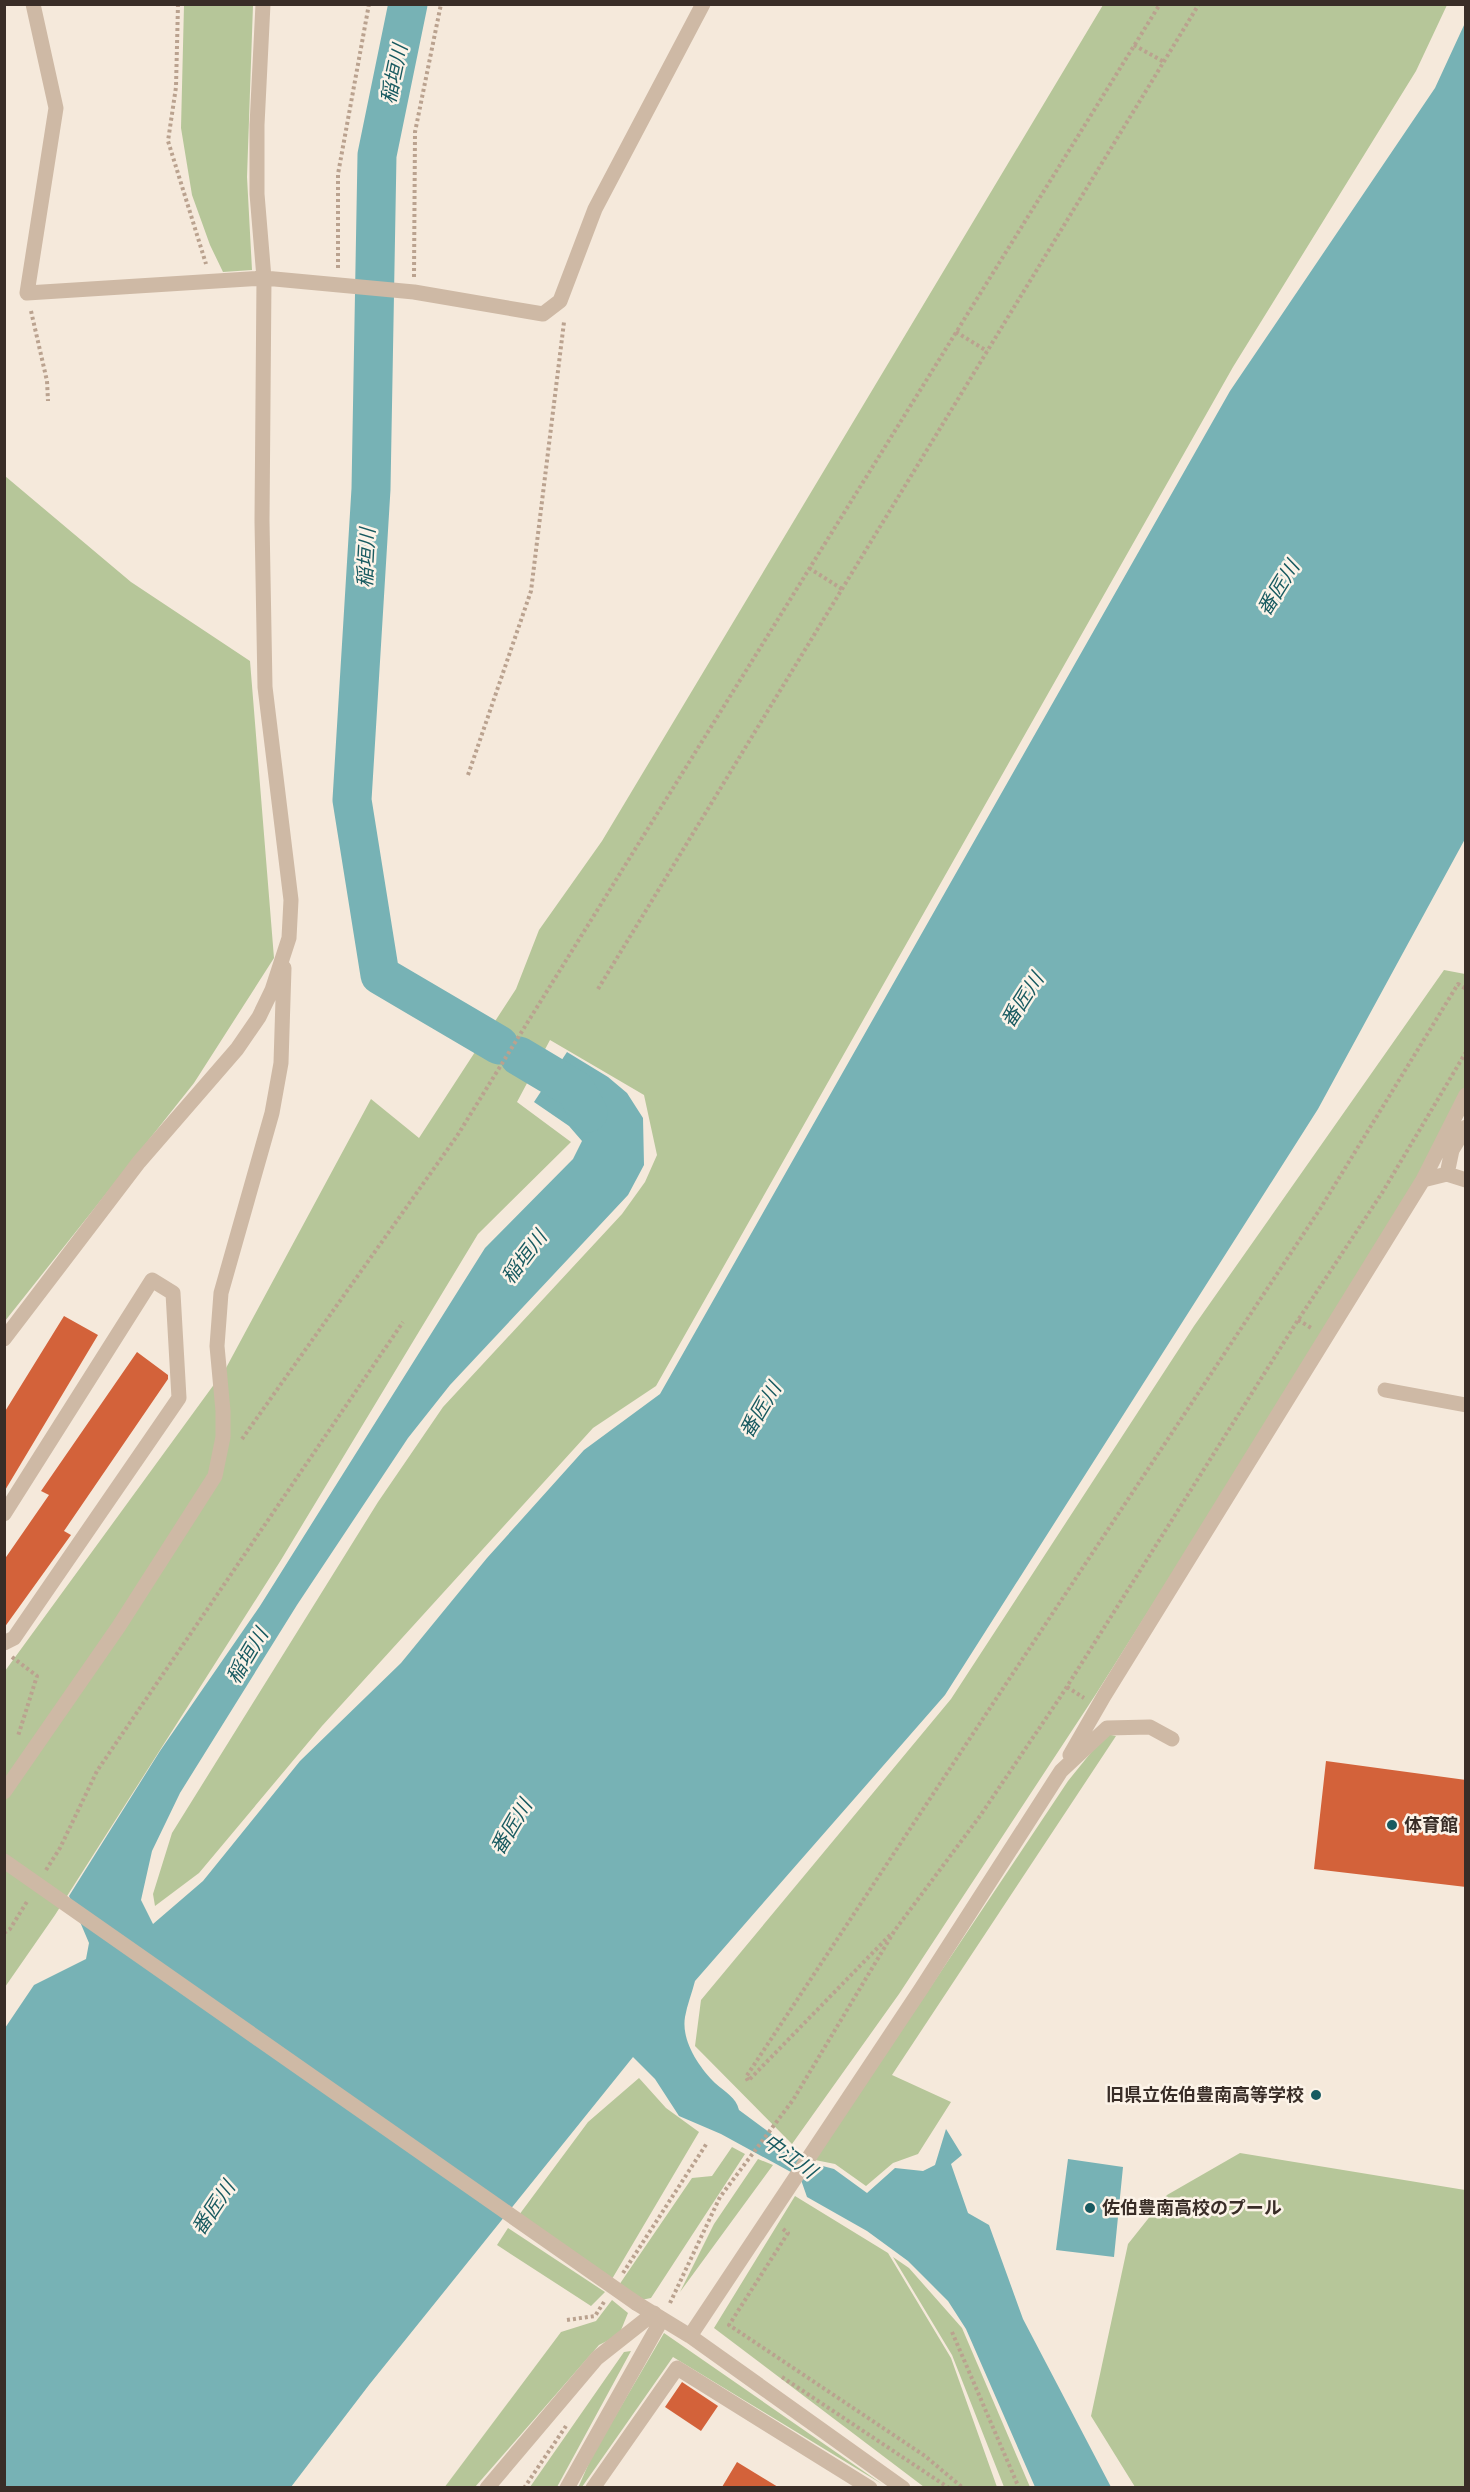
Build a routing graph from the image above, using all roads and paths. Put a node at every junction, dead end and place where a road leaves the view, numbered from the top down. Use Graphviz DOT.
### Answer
graph roads {
  1 [pos="33,4"];
  2 [pos="178,4"];
  3 [pos="263,4"];
  4 [pos="369,4"];
  5 [pos="441,4"];
  6 [pos="703,4"];
  7 [pos="1160,4"];
  8 [pos="1199,4"];
  9 [pos="1134,45"];
  10 [pos="1164,62"];
  11 [pos="264,278"];
  12 [pos="211,281"];
  13 [pos="339,285"];
  14 [pos="27,292"];
  15 [pos="413,292"];
  16 [pos="552,307"];
  17 [pos="956,332"];
  18 [pos="987,351"];
  19 [pos="48,401"];
  20 [pos="809,568"];
  21 [pos="842,589"];
  22 [pos="468,775"];
  23 [pos="285,956"];
  24 [pos="598,989"];
  25 [pos="1466,989"];
  26 [pos="1466,1052"];
  27 [pos="1466,1095"];
  28 [pos="1466,1127"];
  29 [pos="1447,1174"];
  30 [pos="1423,1180"];
  31 [pos="1466,1180"];
  32 [pos="403,1322"];
  33 [pos="4,1339"];
  34 [pos="1385,1390"];
  35 [pos="1466,1405"];
  36 [pos="236,1447"];
  37 [pos="4,1514"];
  38 [pos="4,1643"];
  39 [pos="4,1651"];
  40 [pos="1172,1739"];
  41 [pos="16,1744"];
  42 [pos="1062,1771"];
  43 [pos="4,1792"];
  44 [pos="4,1861"];
  45 [pos="41,1878"];
  46 [pos="28,1898"];
  47 [pos="895,1930"];
  48 [pos="4,1933"];
  49 [pos="707,2143"];
  50 [pos="789,2232"];
  51 [pos="620,2278"];
  52 [pos="607,2297"];
  53 [pos="658,2316"];
  54 [pos="567,2320"];
  55 [pos="952,2332"];
  56 [pos="690,2336"];
  57 [pos="775,2372"];
  58 [pos="487,2487"];
  59 [pos="567,2487"];
  60 [pos="593,2487"];
  61 [pos="870,2487"];
  62 [pos="903,2487"];
  63 [pos="949,2487"];
  64 [pos="963,2487"];
  65 [pos="1018,2487"];
  1 -- 14 [label="street"];
  2 -- 12 [label="path"];
  3 -- 11 [label="street"];
  4 -- 13 [label="path"];
  5 -- 15 [label="path"];
  6 -- 16 [label="street"];
  7 -- 9 [label="path"];
  8 -- 10 [label="path"];
  9 -- 10 [label="path"];
  9 -- 17 [label="path"];
  10 -- 18 [label="path"];
  11 -- 12 [label="street"];
  11 -- 13 [label="street"];
  11 -- 23 [label="street"];
  12 -- 14 [label="street"];
  13 -- 15 [label="street"];
  14 -- 19 [label="path"];
  15 -- 16 [label="street"];
  16 -- 22 [label="path"];
  17 -- 18 [label="path"];
  17 -- 20 [label="path"];
  18 -- 21 [label="path"];
  20 -- 21 [label="path"];
  20 -- 36 [label="path"];
  21 -- 24 [label="path"];
  23 -- 33 [label="street"];
  23 -- 43 [label="street"];
  25 -- 47 [label="path"];
  26 -- 47 [label="path"];
  27 -- 30 [label="street"];
  28 -- 29 [label="street"];
  29 -- 30 [label="street"];
  29 -- 31 [label="street"];
  30 -- 42 [label="street"];
  32 -- 45 [label="path"];
  34 -- 35 [label="street"];
  37 -- 38 [label="street"];
  39 -- 41 [label="path"];
  40 -- 42 [label="street"];
  42 -- 56 [label="street"];
  44 -- 53 [label="street, bridge"];
  46 -- 48 [label="path"];
  47 -- 53 [label="path"];
  49 -- 51 [label="path"];
  50 -- 64 [label="path"];
  52 -- 54 [label="path"];
  53 -- 56 [label="street"];
  53 -- 58 [label="street"];
  53 -- 59 [label="street"];
  55 -- 65 [label="path"];
  56 -- 62 [label="street"];
  57 -- 63 [label="path"];
  60 -- 61 [label="street"];
}
